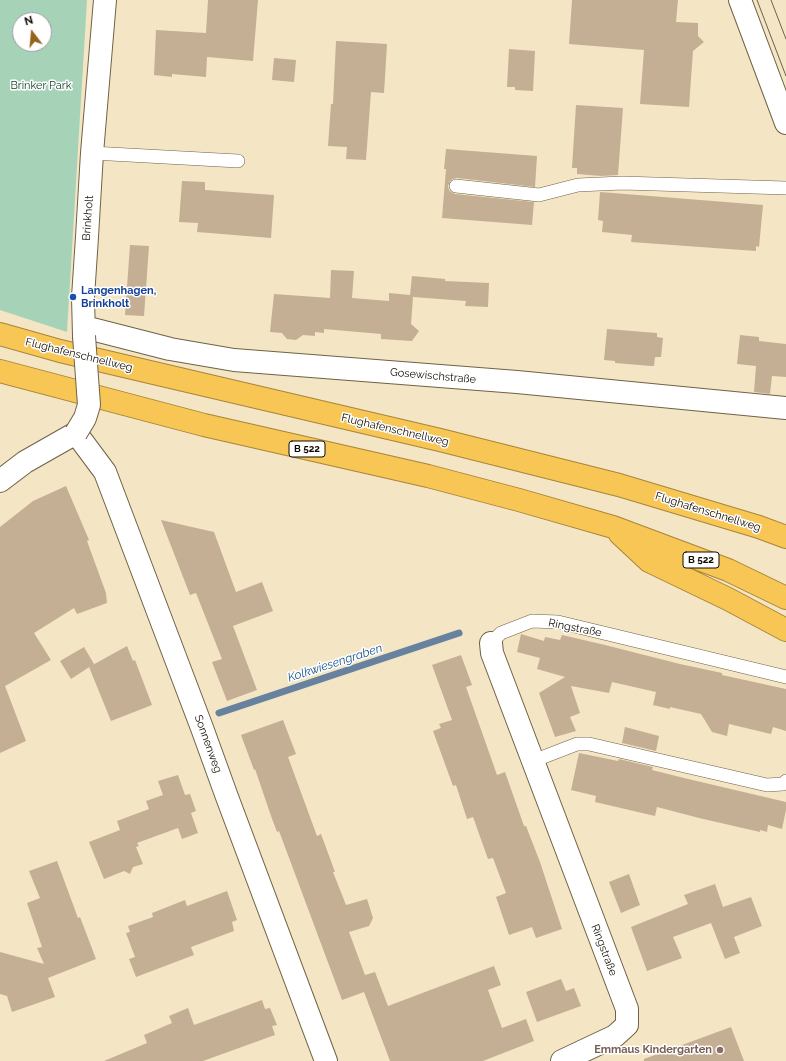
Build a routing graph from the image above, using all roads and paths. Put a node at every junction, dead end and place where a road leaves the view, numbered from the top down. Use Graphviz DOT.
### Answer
graph roads {
  1 [pos="105,0"];
  2 [pos="740,0"];
  3 [pos="786,123"];
  4 [pos="92,153"];
  5 [pos="238,160"];
  6 [pos="456,186"];
  7 [pos="786,188"];
  8 [pos="84,331"];
  9 [pos="0,334"];
  10 [pos="0,372"];
  11 [pos="786,408"];
  12 [pos="76,434"];
  13 [pos="0,481"];
  14 [pos="613,528"];
  15 [pos="786,537"];
  16 [pos="786,598"];
  17 [pos="786,630"];
  18 [pos="492,643"];
  19 [pos="786,677"];
  20 [pos="533,761"];
  21 [pos="786,781"];
  22 [pos="326,1061"];
  23 [pos="562,1061"];
  1 -- 4 [label="street, Brinkholt"];
  2 -- 3 [label="street"];
  4 -- 5 [label="lane"];
  4 -- 8 [label="street, Brinkholt"];
  6 -- 7 [label="lane"];
  8 -- 11 [label="street, Gosewischstraße"];
  8 -- 12 [label="street, Brinkholt, bridge"];
  9 -- 15 [label="highway, Flughafenschnellweg"];
  10 -- 14 [label="highway, B 522"];
  12 -- 13 [label="street"];
  12 -- 22 [label="street, Sonnenweg"];
  14 -- 16 [label="highway, B 522"];
  14 -- 17 [label="highway"];
  18 -- 19 [label="lane, Ringstraße"];
  18 -- 20 [label="street, Ringstraße"];
  20 -- 21 [label="lane"];
  20 -- 23 [label="street, Ringstraße"];
}
